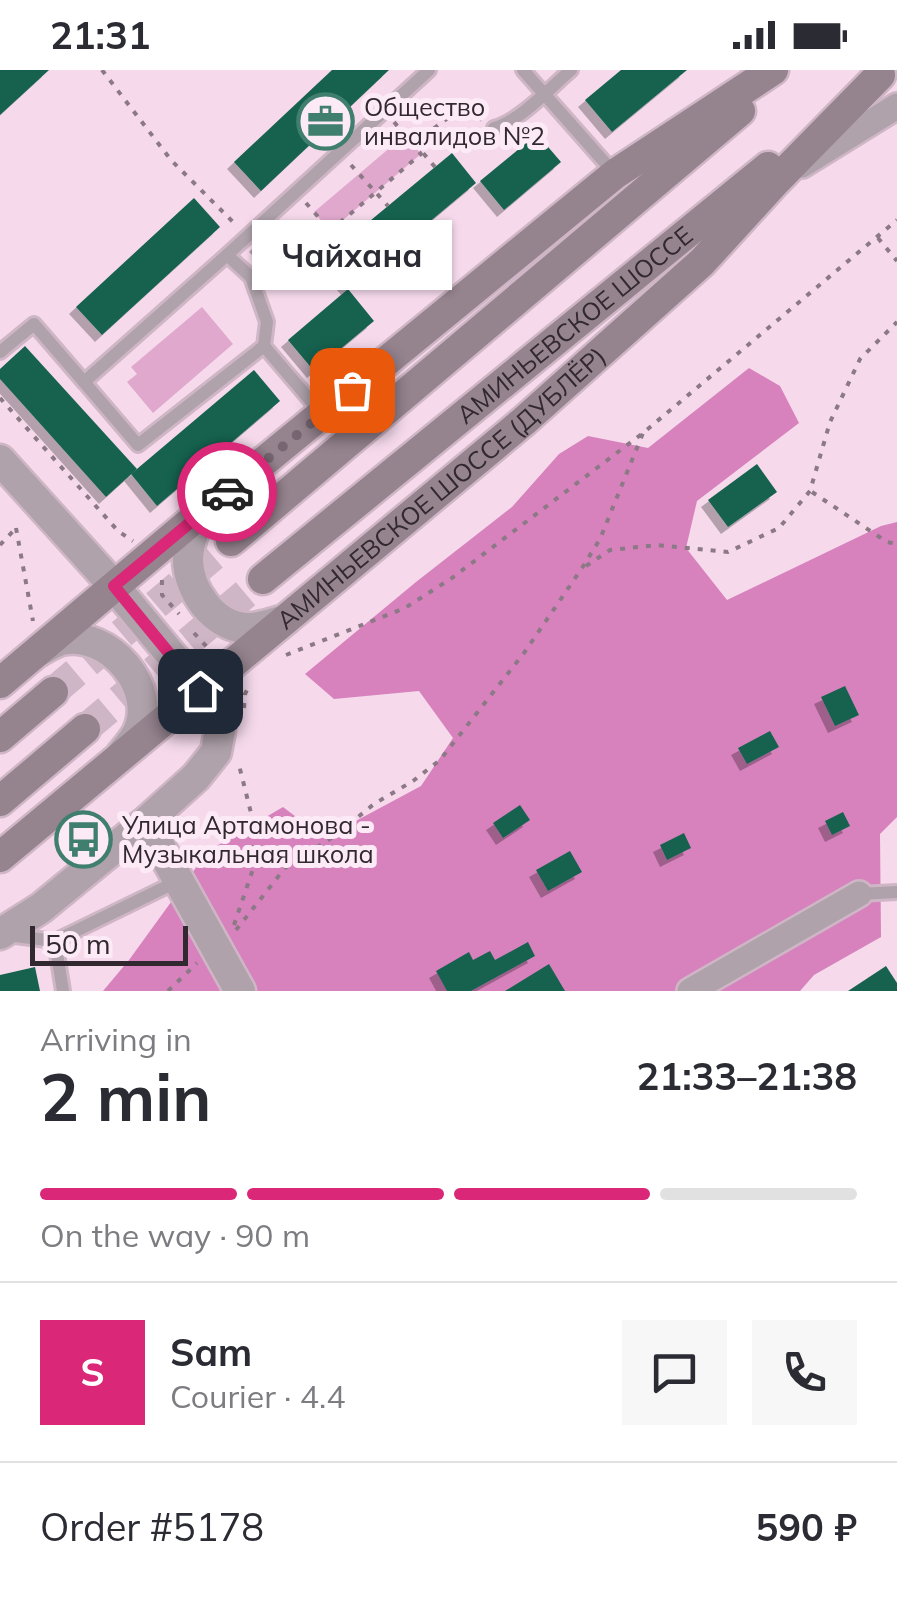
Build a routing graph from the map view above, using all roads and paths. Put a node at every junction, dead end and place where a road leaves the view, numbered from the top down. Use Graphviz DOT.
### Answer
graph roads {
  1 [pos="102,70"];
  2 [pos="429,70"];
  3 [pos="524,70"];
  4 [pos="571,70"];
  5 [pos="774,70"];
  6 [pos="788,70"];
  7 [pos="883,72"];
  8 [pos="544,94"];
  9 [pos="897,106"];
  10 [pos="494,128"];
  11 [pos="406,135"];
  12 [pos="339,152"];
  13 [pos="434,167"];
  14 [pos="615,174"];
  15 [pos="776,181"];
  16 [pos="376,192"];
  17 [pos="388,206"];
  18 [pos="314,212"];
  19 [pos="897,220"];
  20 [pos="330,230"];
  21 [pos="247,236"];
  22 [pos="876,237"];
  23 [pos="342,244"];
  24 [pos="227,255"];
  25 [pos="897,262"];
  26 [pos="897,322"];
  27 [pos="264,346"];
  28 [pos="0,352"];
  29 [pos="84,382"];
  30 [pos="0,398"];
  31 [pos="322,414"];
  32 [pos="643,433"];
  33 [pos="0,460"];
  34 [pos="810,491"];
  35 [pos="201,513"];
  36 [pos="231,541"];
  37 [pos="138,544"];
  38 [pos="897,544"];
  39 [pos="0,545"];
  40 [pos="582,568"];
  41 [pos="264,579"];
  42 [pos="114,586"];
  43 [pos="286,620"];
  44 [pos="35,642"];
  45 [pos="278,658"];
  46 [pos="0,683"];
  47 [pos="200,691"];
  48 [pos="53,692"];
  49 [pos="85,730"];
  50 [pos="0,736"];
  51 [pos="120,756"];
  52 [pos="237,762"];
  53 [pos="0,801"];
  54 [pos="146,822"];
  55 [pos="0,857"];
  56 [pos="179,880"];
  57 [pos="897,892"];
  58 [pos="859,894"];
  59 [pos="0,934"];
  60 [pos="55,941"];
  61 [pos="222,941"];
  62 [pos="701,988"];
  63 [pos="63,991"];
  64 [pos="168,991"];
  65 [pos="240,991"];
  1 -- 21 [label="path"];
  2 -- 12 [label="lane"];
  3 -- 8 [label="lane"];
  4 -- 8 [label="lane"];
  5 -- 14 [label="main road"];
  6 -- 36 [label="main road"];
  7 -- 15 [label="main road, АМИНЬЕВСКОЕ ШОССЕ (ДУБЛЁР)"];
  7 -- 41 [label="main road, АМИНЬЕВСКОЕ ШОССЕ"];
  8 -- 10 [label="lane"];
  8 -- 14 [label="lane"];
  9 -- 15 [label="street, АМИНЬЕВСКОЕ ШОССЕ (ДУБЛЁР)"];
  10 -- 13 [label="path"];
  11 -- 16 [label="path"];
  12 -- 16 [label="path"];
  12 -- 21 [label="lane"];
  14 -- 31 [label="main road"];
  15 -- 43 [label="main road, АМИНЬЕВСКОЕ ШОССЕ (ДУБЛЁР)"];
  16 -- 17 [label="path"];
  16 -- 20 [label="path"];
  18 -- 20 [label="path"];
  19 -- 22 [label="path"];
  20 -- 23 [label="path"];
  21 -- 24 [label="lane"];
  22 -- 25 [label="path"];
  22 -- 32 [label="path"];
  24 -- 27 [label="lane"];
  24 -- 29 [label="lane"];
  26 -- 34 [label="path"];
  27 -- 29 [label="lane"];
  27 -- 31 [label="lane"];
  28 -- 29 [label="lane"];
  30 -- 37 [label="path"];
  31 -- 35 [label="main road"];
  32 -- 40 [label="path"];
  32 -- 45 [label="path"];
  33 -- 42 [label="street"];
  34 -- 38 [label="path"];
  34 -- 40 [label="path"];
  35 -- 42 [label="main road"];
  35 -- 43 [label="street"];
  39 -- 44 [label="path"];
  40 -- 61 [label="path"];
  42 -- 44 [label="main road"];
  42 -- 47 [label="street"];
  43 -- 47 [label="main road, АМИНЬЕВСКОЕ ШОССЕ (ДУБЛЁР)"];
  44 -- 46 [label="main road"];
  44 -- 51 [label="street"];
  47 -- 51 [label="main road, АМИНЬЕВСКОЕ ШОССЕ (ДУБЛЁР)"];
  47 -- 54 [label="street"];
  48 -- 50 [label="main road"];
  49 -- 53 [label="main road"];
  51 -- 55 [label="main road, АМИНЬЕВСКОЕ ШОССЕ (ДУБЛЁР)"];
  52 -- 61 [label="path"];
  54 -- 56 [label="street"];
  54 -- 59 [label="street"];
  56 -- 60 [label="lane"];
  56 -- 61 [label="street"];
  57 -- 58 [label="lane"];
  58 -- 62 [label="street"];
  59 -- 60 [label="lane"];
  60 -- 63 [label="lane"];
  61 -- 64 [label="path"];
  61 -- 65 [label="street"];
}
